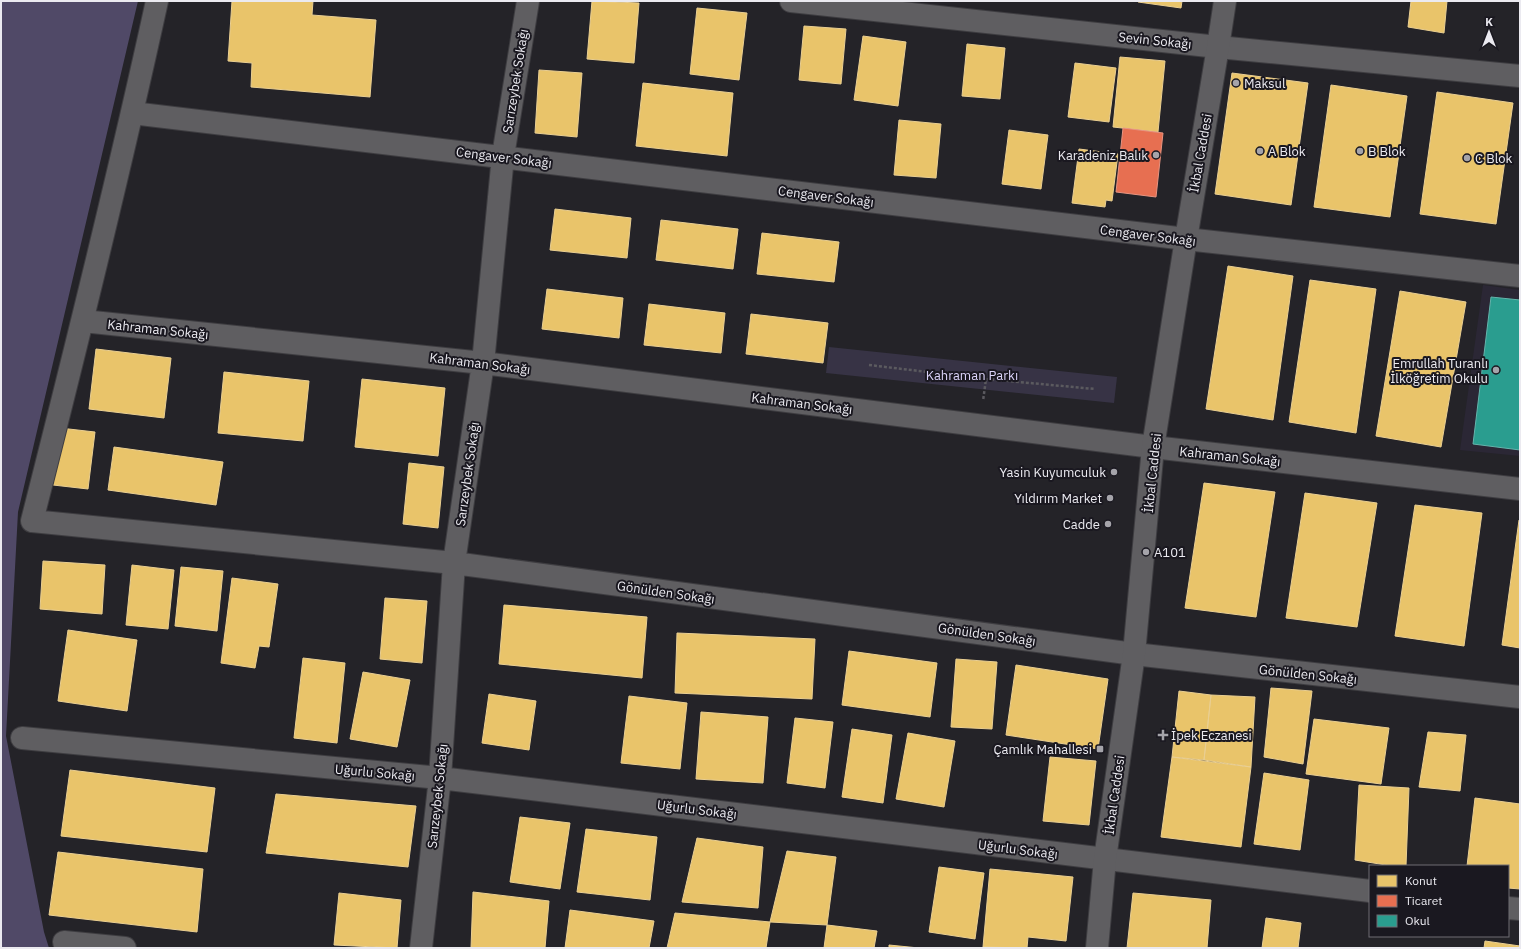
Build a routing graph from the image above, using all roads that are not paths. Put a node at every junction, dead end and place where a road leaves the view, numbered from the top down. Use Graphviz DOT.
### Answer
graph roads {
  1 [pos="157,1"];
  2 [pos="528,1"];
  3 [pos="791,1"];
  4 [pos="1225,1"];
  5 [pos="1218,47"];
  6 [pos="1520,76"];
  7 [pos="132,112"];
  8 [pos="503,156"];
  9 [pos="1186,240"];
  10 [pos="1520,276"];
  11 [pos="83,321"];
  12 [pos="483,363"];
  13 [pos="1153,447"];
  14 [pos="1520,489"];
  15 [pos="454,563"];
  16 [pos="1134,654"];
  17 [pos="1520,697"];
  18 [pos="22,738"];
  19 [pos="440,778"];
  20 [pos="1105,859"];
  21 [pos="1369,891"];
  22 [pos="1509,908"];
  23 [pos="1520,910"];
  24 [pos="64,942"];
  25 [pos="125,948"];
  26 [pos="421,948"];
  27 [pos="1097,948"];
  1 -- 7 [label="street"];
  2 -- 8 [label="street, Sarızeybek Sokağı"];
  3 -- 5 [label="street, Sevin Sokağı"];
  4 -- 5 [label="street, İkbal Caddesi"];
  5 -- 6 [label="street, Sevin Sokağı"];
  5 -- 9 [label="street, İkbal Caddesi"];
  7 -- 8 [label="street, Cengaver Sokağı"];
  7 -- 11 [label="street"];
  8 -- 9 [label="street, Cengaver Sokağı"];
  8 -- 12 [label="street, Sarızeybek Sokağı"];
  9 -- 10 [label="street, Cengaver Sokağı"];
  9 -- 13 [label="street, İkbal Caddesi"];
  11 -- 12 [label="street, Kahraman Sokağı"];
  11 -- 15 [label="street, Gönülden Sokağı"];
  12 -- 13 [label="street, Kahraman Sokağı"];
  12 -- 15 [label="street, Sarızeybek Sokağı"];
  13 -- 14 [label="street, Kahraman Sokağı"];
  13 -- 16 [label="street, İkbal Caddesi"];
  15 -- 16 [label="street, Gönülden Sokağı"];
  15 -- 19 [label="street, Sarızeybek Sokağı"];
  16 -- 17 [label="street, Gönülden Sokağı"];
  16 -- 20 [label="street, İkbal Caddesi"];
  18 -- 19 [label="street, Uğurlu Sokağı"];
  19 -- 20 [label="street, Uğurlu Sokağı"];
  19 -- 26 [label="street, Sarızeybek Sokağı"];
  20 -- 21 [label="street, Uğurlu Sokağı"];
  20 -- 27 [label="street, İkbal Caddesi"];
  22 -- 23 [label="street"];
  24 -- 25 [label="street"];
}
